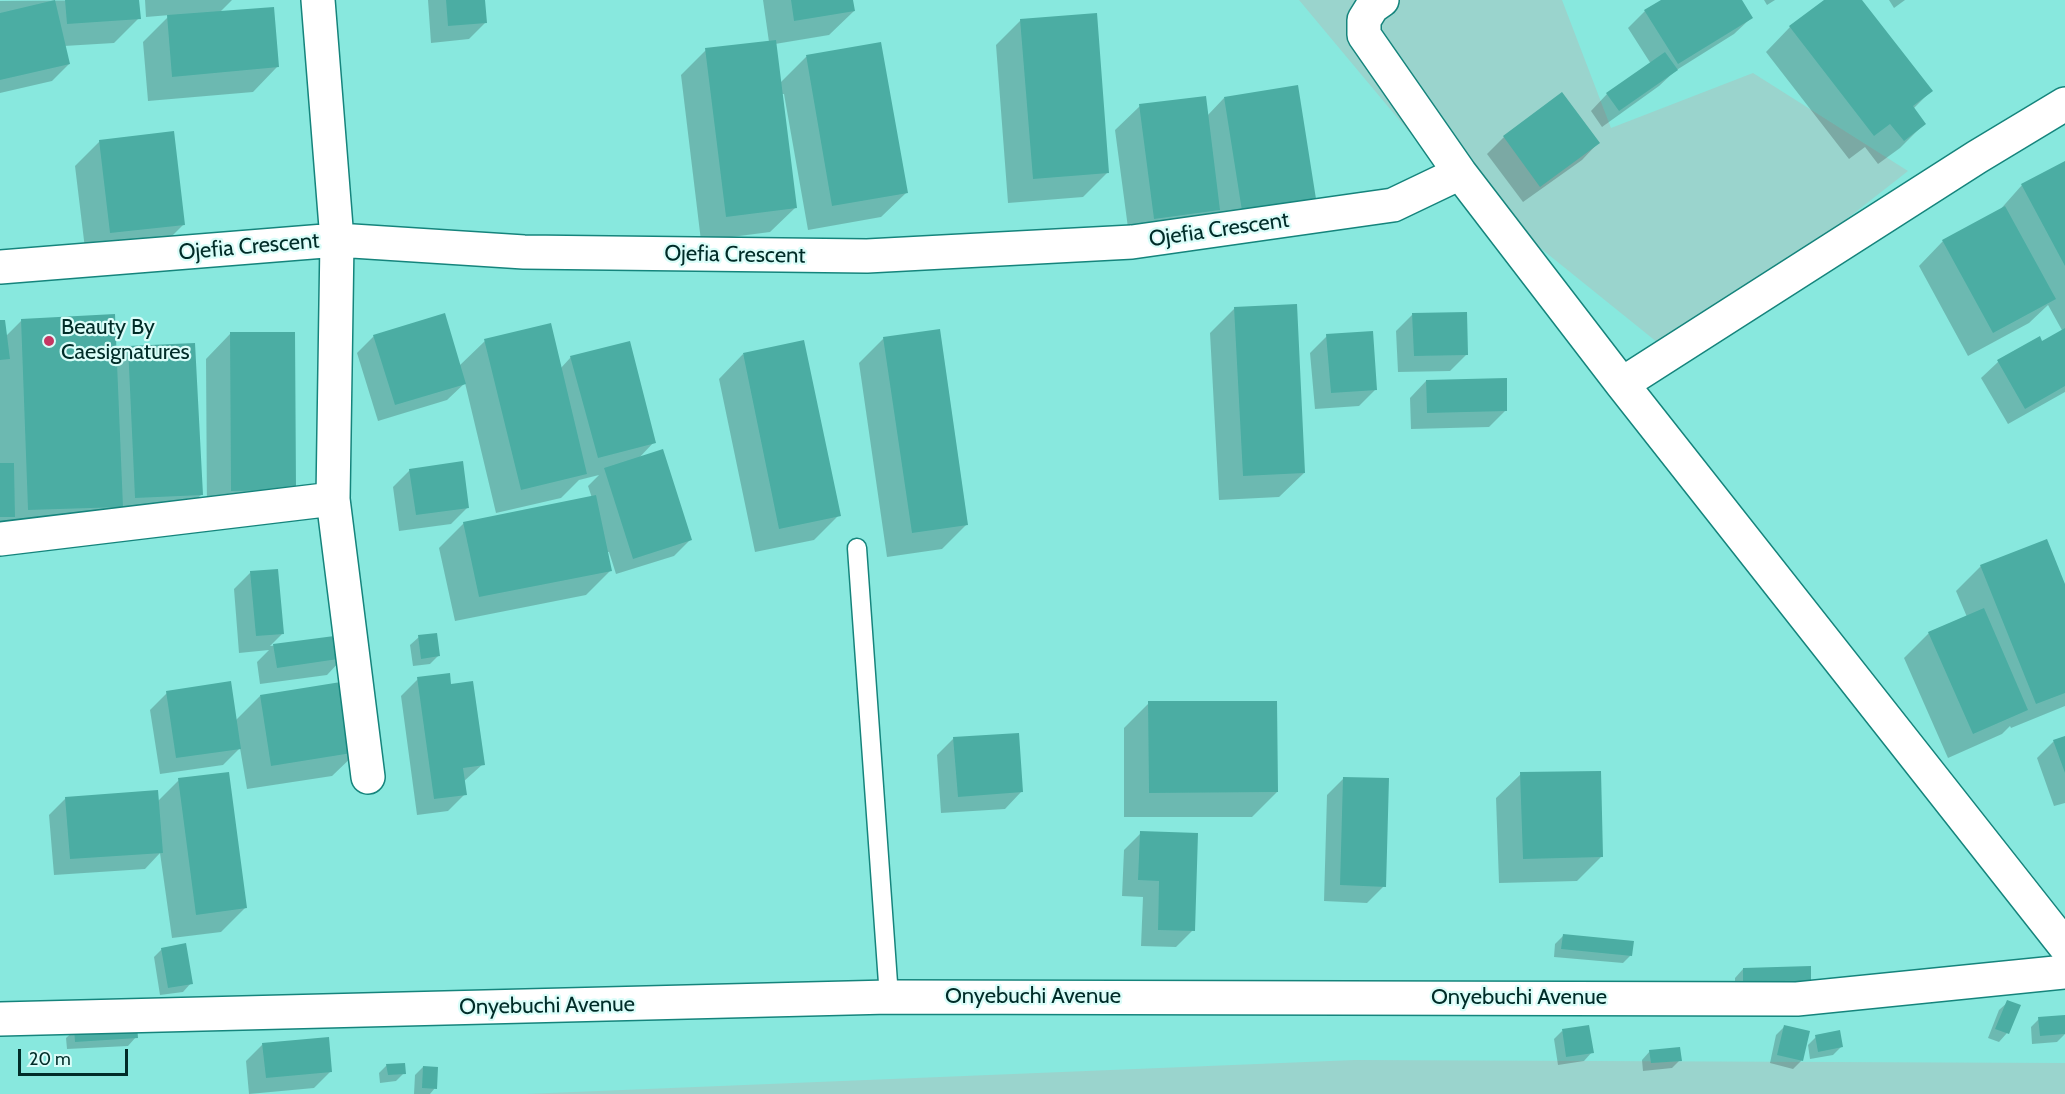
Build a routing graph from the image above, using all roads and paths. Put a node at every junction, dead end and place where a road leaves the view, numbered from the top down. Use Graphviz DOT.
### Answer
graph roads {
  1 [pos="318,0"];
  2 [pos="1382,0"];
  3 [pos="2065,105"];
  4 [pos="1457,175"];
  5 [pos="337,240"];
  6 [pos="0,267"];
  7 [pos="1622,384"];
  8 [pos="333,499"];
  9 [pos="0,539"];
  10 [pos="858,548"];
  11 [pos="368,777"];
  12 [pos="2065,946"];
  13 [pos="2065,972"];
  14 [pos="890,997"];
  15 [pos="0,1019"];
  1 -- 5 [label="street"];
  2 -- 4 [label="street"];
  3 -- 7 [label="street"];
  4 -- 5 [label="street, Ojefia Crescent"];
  4 -- 7 [label="street"];
  5 -- 6 [label="street, Ojefia Crescent"];
  5 -- 8 [label="street"];
  7 -- 12 [label="street"];
  8 -- 9 [label="street"];
  8 -- 11 [label="street"];
  10 -- 14 [label="lane"];
  13 -- 14 [label="street, Onyebuchi Avenue"];
  14 -- 15 [label="street, Onyebuchi Avenue"];
}
